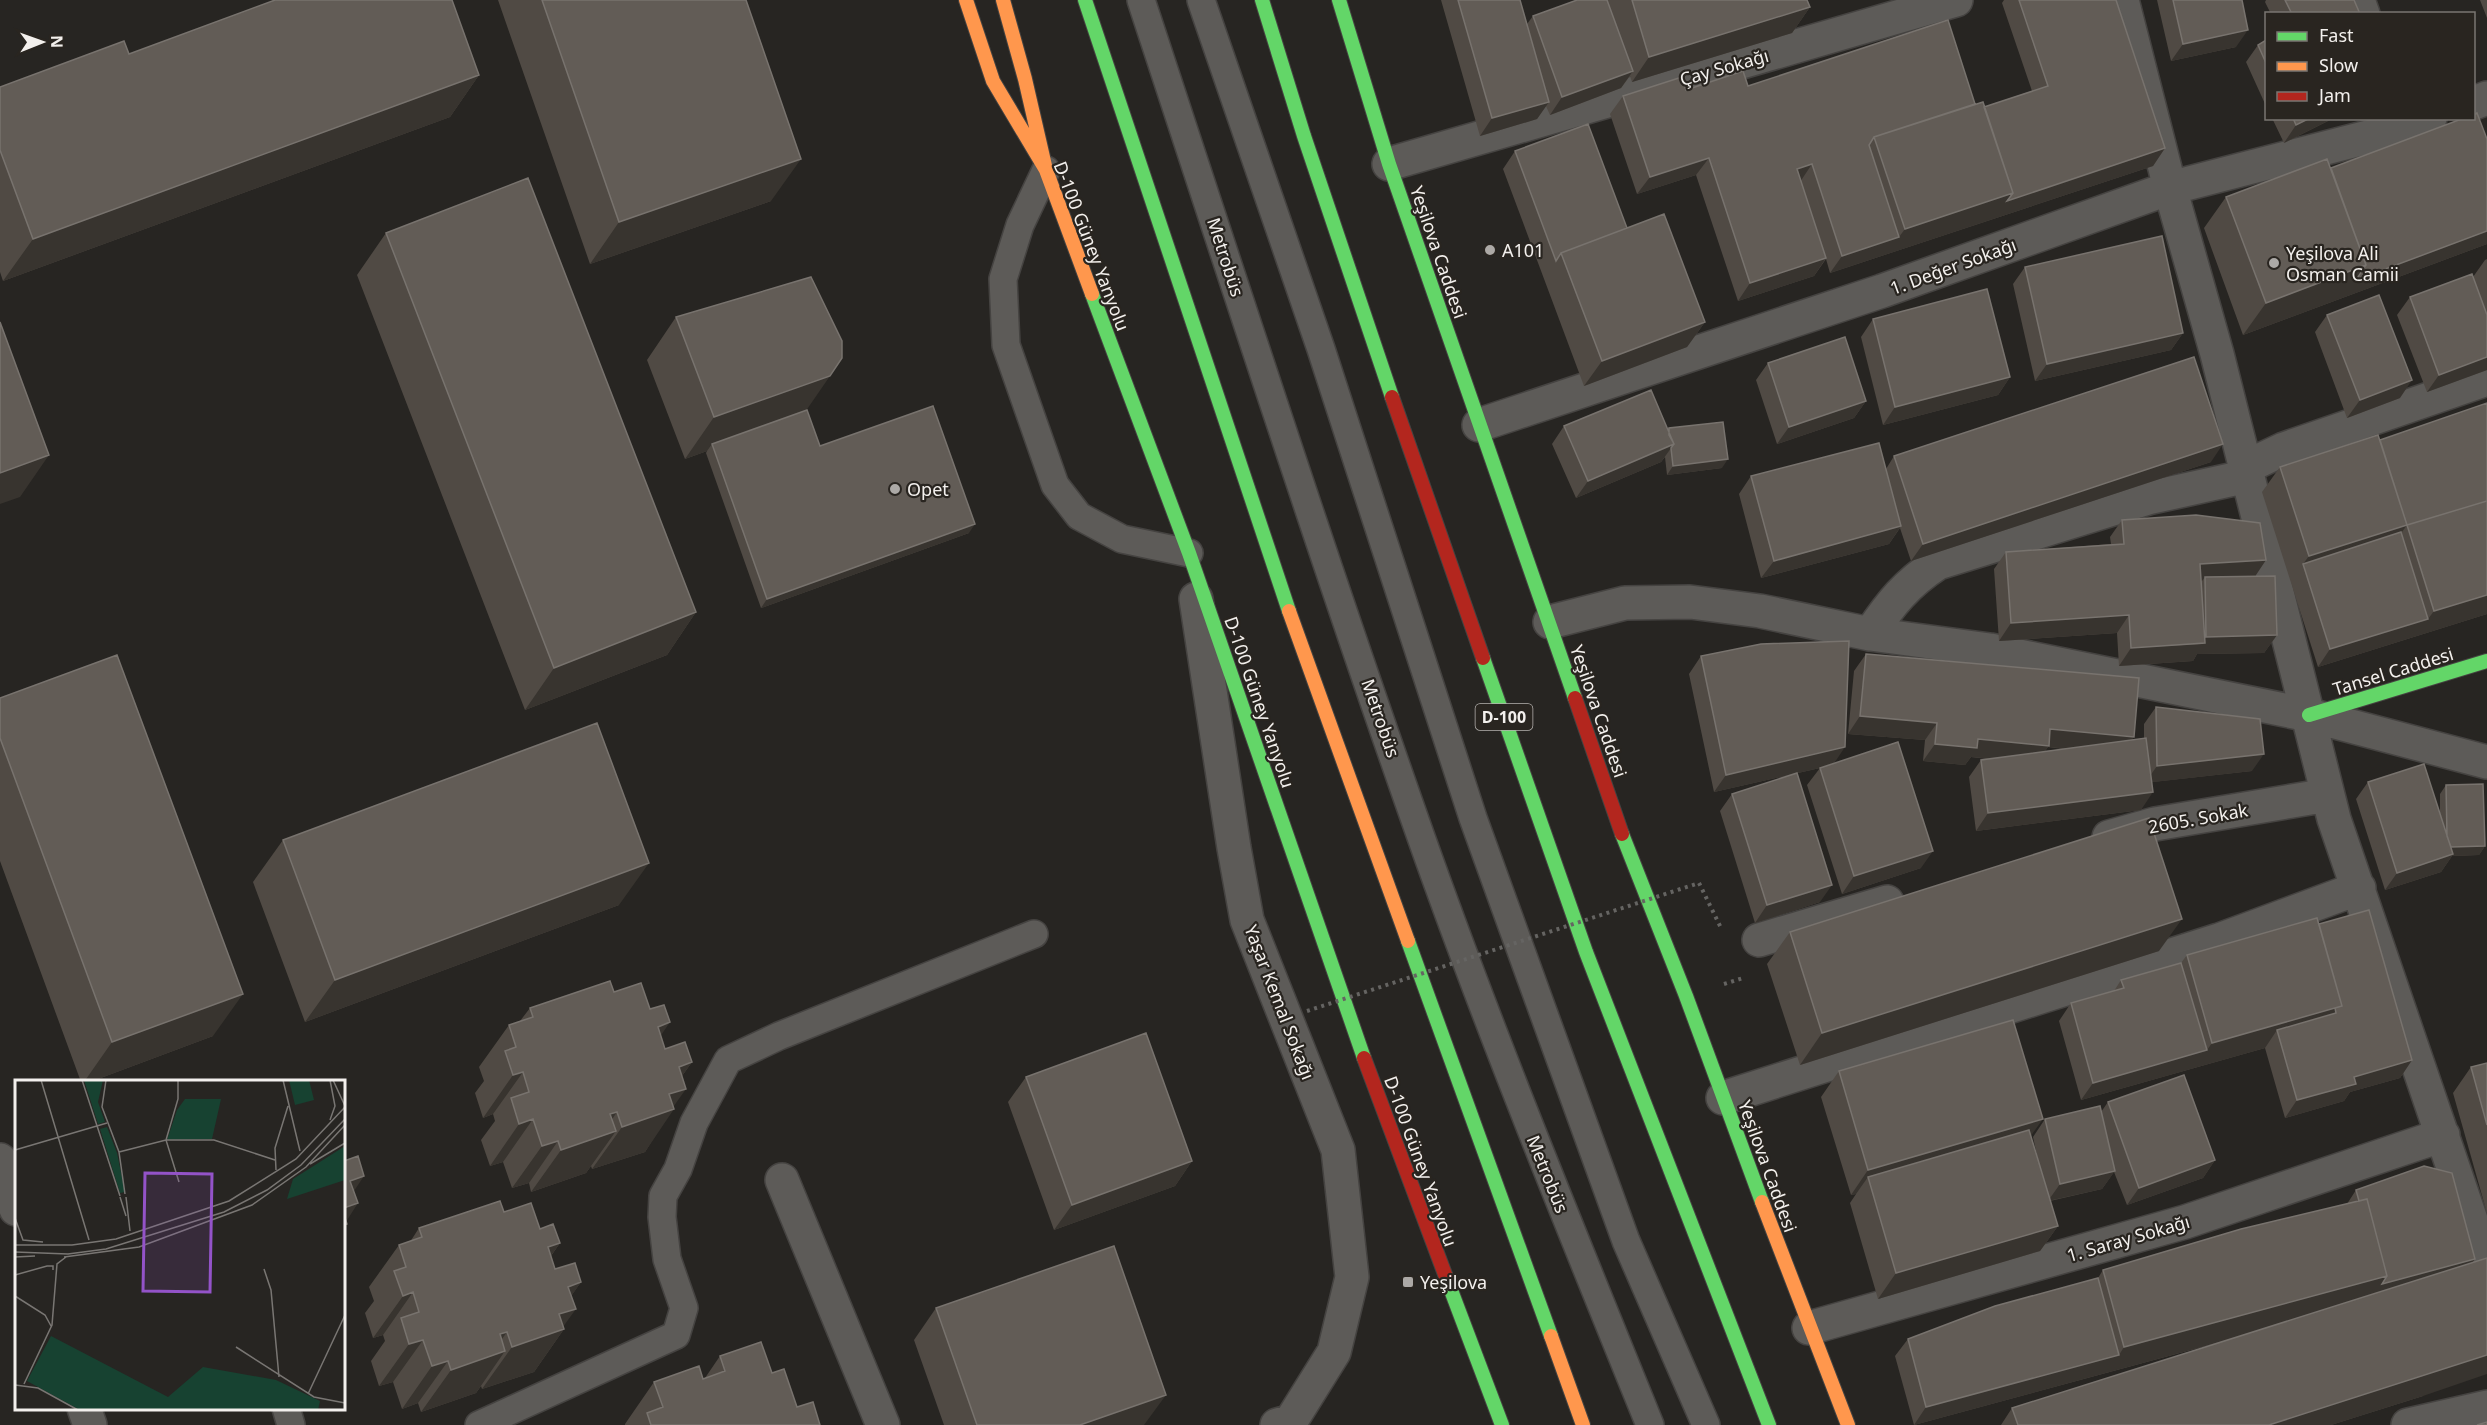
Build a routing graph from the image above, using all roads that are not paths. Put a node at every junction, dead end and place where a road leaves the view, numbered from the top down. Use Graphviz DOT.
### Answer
graph roads {
  1 [pos="966,0"];
  2 [pos="1003,0"];
  3 [pos="1085,0"];
  4 [pos="1141,0"];
  5 [pos="1201,0"];
  6 [pos="1262,0"];
  7 [pos="1339,0"];
  8 [pos="1956,0"];
  9 [pos="2122,0"];
  10 [pos="2411,122"];
  11 [pos="1389,164"];
  12 [pos="1046,170"];
  13 [pos="2170,188"];
  14 [pos="2487,379"];
  15 [pos="1479,425"];
  16 [pos="2247,471"];
  17 [pos="1189,553"];
  18 [pos="1550,622"];
  19 [pos="1870,634"];
  20 [pos="2487,661"];
  21 [pos="2309,715"];
  22 [pos="2487,762"];
  23 [pos="2328,795"];
  24 [pos="2076,847"];
  25 [pos="2359,888"];
  26 [pos="1917,894"];
  27 [pos="1034,934"];
  28 [pos="1759,940"];
  29 [pos="1723,1098"];
  30 [pos="2443,1135"];
  31 [pos="0,1160"];
  32 [pos="782,1180"];
  33 [pos="15,1206"];
  34 [pos="2487,1259"];
  35 [pos="1809,1328"];
  36 [pos="2487,1407"];
  37 [pos="85,1410"];
  38 [pos="287,1410"];
  39 [pos="486,1424"];
  40 [pos="90,1425"];
  41 [pos="291,1425"];
  42 [pos="883,1425"];
  43 [pos="1277,1425"];
  44 [pos="1502,1425"];
  45 [pos="1583,1425"];
  46 [pos="1650,1425"];
  47 [pos="1706,1425"];
  48 [pos="1769,1425"];
  49 [pos="1848,1425"];
  50 [pos="2408,1425"];
  1 -- 12 [label="main road, D-100 Güney Yanyolu"];
  2 -- 12 [label="main road"];
  3 -- 45 [label="main road"];
  4 -- 46 [label="lane, Metrobüs"];
  5 -- 47 [label="lane"];
  6 -- 48 [label="main road, D-100"];
  7 -- 11 [label="main road, Yeşilova Caddesi"];
  8 -- 11 [label="street, Çay Sokağı"];
  9 -- 13 [label="street"];
  10 -- 13 [label="street, 1. Değer Sokağı"];
  11 -- 15 [label="main road, Yeşilova Caddesi"];
  12 -- 17 [label="main road, D-100 Güney Yanyolu"];
  12 -- 17 [label="lane"];
  13 -- 15 [label="street, 1. Değer Sokağı"];
  13 -- 16 [label="street"];
  14 -- 16 [label="street"];
  15 -- 18 [label="main road, Yeşilova Caddesi"];
  16 -- 19 [label="street"];
  16 -- 21 [label="street"];
  17 -- 43 [label="street, Yaşar Kemal Sokağı"];
  17 -- 44 [label="main road, D-100 Güney Yanyolu"];
  18 -- 19 [label="street"];
  18 -- 29 [label="main road, Yeşilova Caddesi"];
  19 -- 21 [label="street"];
  20 -- 21 [label="main road, Tansel Caddesi"];
  21 -- 22 [label="street"];
  21 -- 23 [label="street"];
  23 -- 24 [label="street, 2605. Sokak"];
  23 -- 25 [label="street"];
  25 -- 29 [label="street"];
  25 -- 30 [label="street"];
  26 -- 28 [label="street"];
  27 -- 39 [label="lane"];
  29 -- 35 [label="main road, Yeşilova Caddesi"];
  30 -- 34 [label="street"];
  30 -- 35 [label="street, 1. Saray Sokağı"];
  31 -- 33 [label="street"];
  32 -- 42 [label="street"];
  35 -- 49 [label="main road, Yeşilova Caddesi"];
  36 -- 50 [label="street"];
  37 -- 40 [label="street"];
  38 -- 41 [label="lane"];
}
